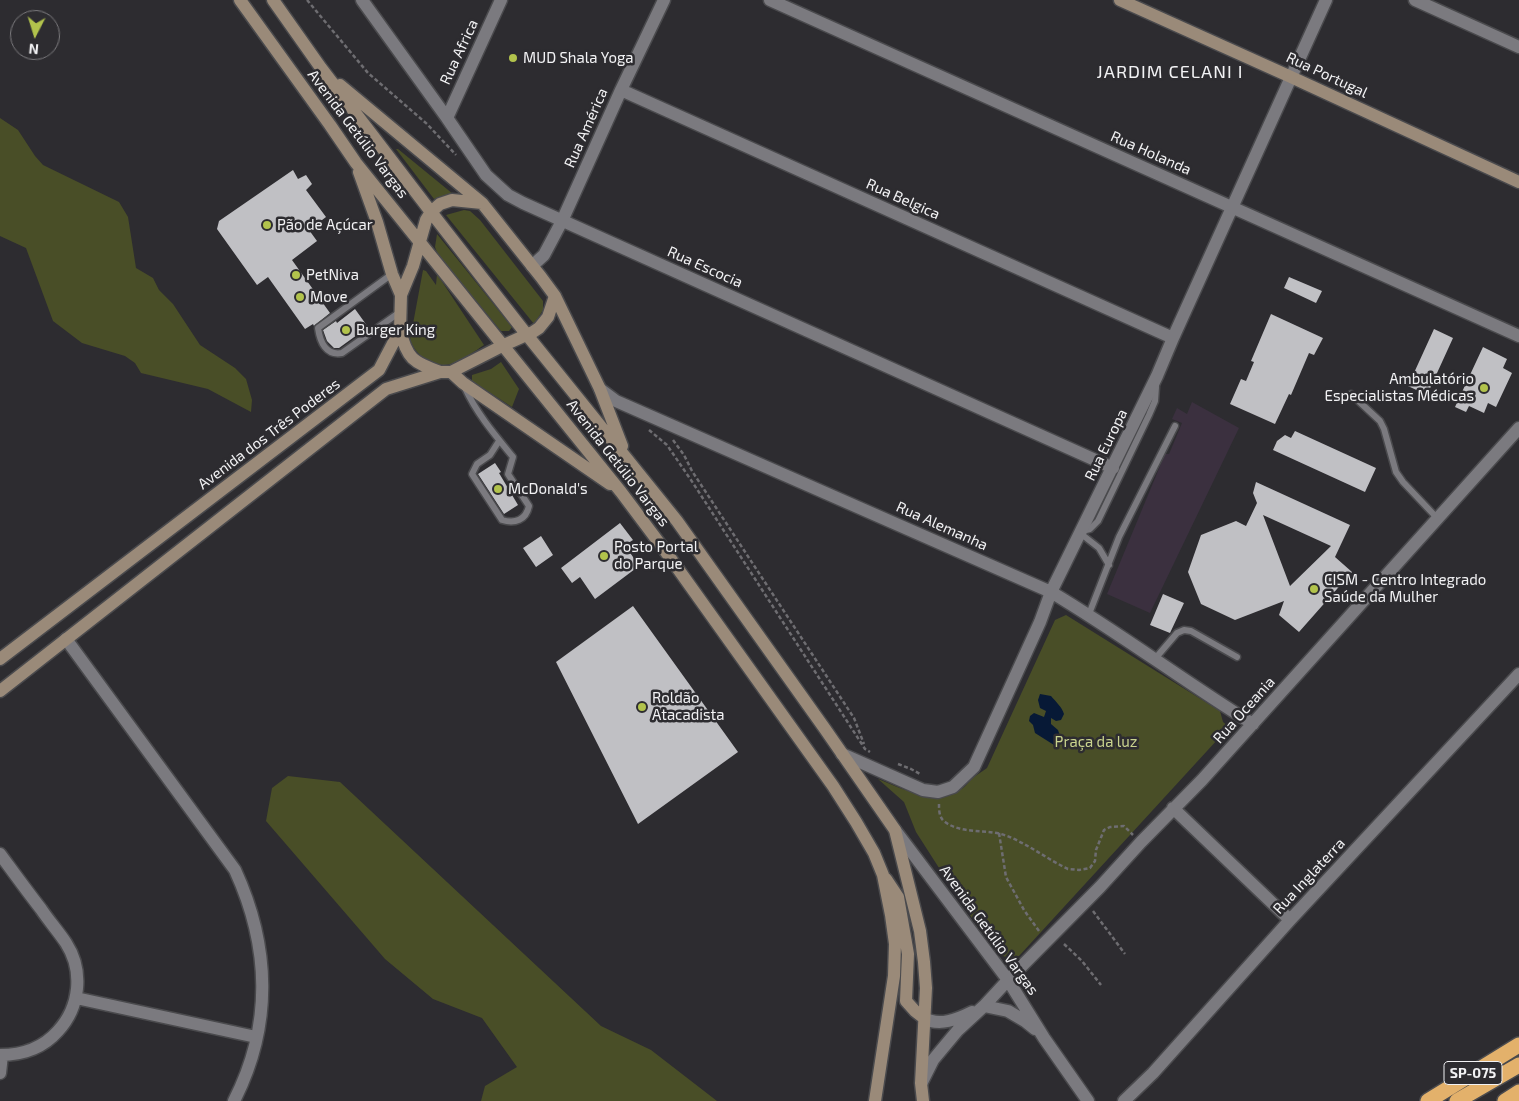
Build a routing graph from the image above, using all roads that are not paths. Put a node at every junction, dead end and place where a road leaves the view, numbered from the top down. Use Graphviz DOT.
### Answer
graph roads {
  1 [pos="240,0"];
  2 [pos="273,0"];
  3 [pos="502,0"];
  4 [pos="664,0"];
  5 [pos="770,0"];
  6 [pos="1120,0"];
  7 [pos="1326,0"];
  8 [pos="1414,0"];
  9 [pos="366,2"];
  10 [pos="1519,47"];
  11 [pos="321,68"];
  12 [pos="1291,77"];
  13 [pos="621,90"];
  14 [pos="447,118"];
  15 [pos="356,163"];
  16 [pos="1519,182"];
  17 [pos="482,203"];
  18 [pos="1233,207"];
  19 [pos="431,212"];
  20 [pos="562,221"];
  21 [pos="420,242"];
  22 [pos="532,266"];
  23 [pos="392,274"];
  24 [pos="401,295"];
  25 [pos="555,296"];
  26 [pos="400,312"];
  27 [pos="400,330"];
  28 [pos="527,335"];
  29 [pos="1519,336"];
  30 [pos="1173,338"];
  31 [pos="504,345"];
  32 [pos="446,372"];
  33 [pos="1157,376"];
  34 [pos="463,383"];
  35 [pos="600,389"];
  36 [pos="1351,394"];
  37 [pos="1175,426"];
  38 [pos="1519,428"];
  39 [pos="500,441"];
  40 [pos="629,460"];
  41 [pos="1112,468"];
  42 [pos="621,492"];
  43 [pos="1438,519"];
  44 [pos="1081,532"];
  45 [pos="1109,565"];
  46 [pos="1051,592"];
  47 [pos="1089,614"];
  48 [pos="66,640"];
  49 [pos="1237,657"];
  50 [pos="0,659"];
  51 [pos="1154,660"];
  52 [pos="1519,674"];
  53 [pos="0,691"];
  54 [pos="1253,724"];
  55 [pos="842,754"];
  56 [pos="1173,808"];
  57 [pos="895,830"];
  58 [pos="0,854"];
  59 [pos="882,874"];
  60 [pos="1290,920"];
  61 [pos="1008,980"];
  62 [pos="76,998"];
  63 [pos="984,1006"];
  64 [pos="924,1018"];
  65 [pos="256,1037"];
  66 [pos="1044,1038"];
  67 [pos="1519,1045"];
  68 [pos="1,1055"];
  69 [pos="1519,1065"];
  70 [pos="0,1073"];
  71 [pos="921,1083"];
  72 [pos="1519,1092"];
  73 [pos="234,1101"];
  74 [pos="875,1101"];
  75 [pos="923,1101"];
  76 [pos="1088,1101"];
  77 [pos="1124,1101"];
  78 [pos="1428,1101"];
  79 [pos="1457,1101"];
  80 [pos="1505,1101"];
  1 -- 15 [label="main road, Avenida Getúlio Vargas"];
  2 -- 11 [label="main road, Avenida Getúlio Vargas"];
  3 -- 14 [label="street, Rua Africa"];
  4 -- 13 [label="street, Rua América"];
  5 -- 18 [label="street, Rua Holanda"];
  6 -- 12 [label="main road, Rua Portugal"];
  7 -- 12 [label="street, Rua Europa"];
  8 -- 10 [label="street"];
  9 -- 14 [label="street, Rua Escocia"];
  11 -- 17 [label="main road"];
  11 -- 19 [label="main road, Avenida Getúlio Vargas"];
  12 -- 16 [label="main road, Rua Portugal"];
  12 -- 18 [label="street, Rua Europa"];
  13 -- 20 [label="street, Rua América"];
  13 -- 30 [label="street, Rua Belgica"];
  14 -- 20 [label="street, Rua Escocia"];
  15 -- 21 [label="main road, Avenida Getúlio Vargas"];
  15 -- 23 [label="main road"];
  17 -- 19 [label="main road"];
  17 -- 22 [label="main road"];
  18 -- 29 [label="street, Rua Holanda"];
  18 -- 30 [label="street, Rua Europa"];
  19 -- 21 [label="main road, Avenida dos Três Poderes"];
  19 -- 28 [label="main road, Avenida Getúlio Vargas"];
  20 -- 22 [label="street, Rua América"];
  20 -- 41 [label="street, Rua Escocia"];
  21 -- 24 [label="main road, Avenida dos Três Poderes"];
  21 -- 31 [label="main road, Avenida Getúlio Vargas"];
  22 -- 25 [label="main road"];
  23 -- 24 [label="main road"];
  23 -- 26 [label="lane"];
  24 -- 26 [label="main road, Avenida dos Três Poderes"];
  25 -- 28 [label="main road"];
  25 -- 35 [label="main road"];
  26 -- 27 [label="main road, Avenida dos Três Poderes"];
  27 -- 32 [label="main road"];
  27 -- 50 [label="main road, Avenida dos Três Poderes"];
  28 -- 31 [label="main road"];
  28 -- 40 [label="main road, Avenida Getúlio Vargas"];
  30 -- 33 [label="street, Rua Europa"];
  31 -- 32 [label="main road"];
  31 -- 42 [label="main road, Avenida Getúlio Vargas"];
  32 -- 34 [label="main road"];
  32 -- 48 [label="main road"];
  33 -- 41 [label="street, Rua Europa"];
  33 -- 44 [label="lane"];
  34 -- 39 [label="lane"];
  34 -- 42 [label="main road"];
  35 -- 40 [label="main road"];
  35 -- 46 [label="street, Rua Alemanha"];
  36 -- 43 [label="lane"];
  37 -- 45 [label="lane"];
  38 -- 43 [label="street, Rua Oceania"];
  39 -- 39 [label="lane"];
  40 -- 55 [label="main road, Avenida Getúlio Vargas"];
  41 -- 44 [label="street, Rua Europa"];
  42 -- 59 [label="main road, Avenida Getúlio Vargas"];
  43 -- 54 [label="street, Rua Oceania"];
  44 -- 45 [label="lane"];
  44 -- 46 [label="street, Rua Europa"];
  45 -- 47 [label="lane"];
  46 -- 47 [label="street, Rua Alemanha"];
  46 -- 55 [label="street, Rua Europa"];
  47 -- 51 [label="street, Rua Alemanha"];
  48 -- 53 [label="main road"];
  48 -- 65 [label="street"];
  49 -- 51 [label="lane"];
  51 -- 54 [label="street, Rua Alemanha"];
  52 -- 60 [label="street, Rua Inglaterra"];
  54 -- 56 [label="street, Rua Oceania"];
  55 -- 57 [label="main road, Avenida Getúlio Vargas"];
  56 -- 60 [label="street"];
  56 -- 61 [label="street, Rua Oceania"];
  57 -- 61 [label="street, Avenida Getúlio Vargas"];
  57 -- 64 [label="main road, Avenida Getúlio Vargas"];
  58 -- 62 [label="street"];
  59 -- 64 [label="main road"];
  59 -- 74 [label="main road, Avenida Getúlio Vargas"];
  60 -- 77 [label="street, Rua Inglaterra"];
  61 -- 63 [label="street, Rua Oceania"];
  61 -- 66 [label="street, Avenida Getúlio Vargas"];
  62 -- 65 [label="street"];
  62 -- 68 [label="street"];
  63 -- 64 [label="street, Rua Oceania"];
  63 -- 66 [label="street"];
  63 -- 71 [label="street, Rua Oceania"];
  64 -- 71 [label="main road, Avenida Getúlio Vargas"];
  65 -- 73 [label="street"];
  66 -- 76 [label="street, Avenida Getúlio Vargas"];
  67 -- 78 [label="highway, SP-075"];
  68 -- 70 [label="street"];
  69 -- 79 [label="highway, SP-075"];
  71 -- 75 [label="main road, Avenida Getúlio Vargas"];
  72 -- 80 [label="highway"];
}
